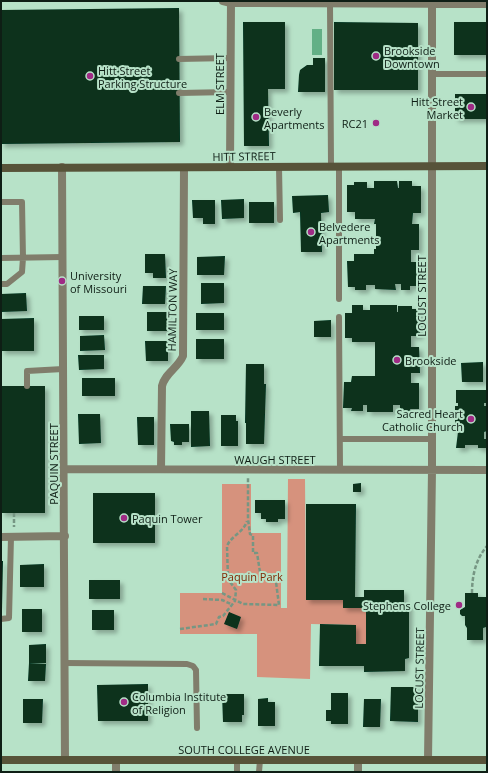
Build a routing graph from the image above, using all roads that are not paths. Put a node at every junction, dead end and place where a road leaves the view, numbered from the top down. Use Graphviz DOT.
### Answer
graph roads {
  1 [pos="228,2"];
  2 [pos="432,3"];
  3 [pos="330,4"];
  4 [pos="487,4"];
  5 [pos="230,58"];
  6 [pos="179,59"];
  7 [pos="432,74"];
  8 [pos="487,74"];
  9 [pos="230,92"];
  10 [pos="179,93"];
  11 [pos="432,165"];
  12 [pos="335,166"];
  13 [pos="487,166"];
  14 [pos="62,167"];
  15 [pos="230,167"];
  16 [pos="279,167"];
  17 [pos="1,168"];
  18 [pos="184,168"];
  19 [pos="1,202"];
  20 [pos="280,220"];
  21 [pos="63,257"];
  22 [pos="1,258"];
  23 [pos="23,258"];
  24 [pos="1,284"];
  25 [pos="339,299"];
  26 [pos="339,317"];
  27 [pos="63,369"];
  28 [pos="27,386"];
  29 [pos="340,439"];
  30 [pos="432,440"];
  31 [pos="64,469"];
  32 [pos="161,469"];
  33 [pos="340,470"];
  34 [pos="432,470"];
  35 [pos="487,470"];
  36 [pos="11,536"];
  37 [pos="65,536"];
  38 [pos="1,537"];
  39 [pos="1,619"];
  40 [pos="65,663"];
  41 [pos="197,728"];
  42 [pos="1,760"];
  43 [pos="65,760"];
  44 [pos="116,760"];
  45 [pos="237,760"];
  46 [pos="260,760"];
  47 [pos="358,760"];
  48 [pos="428,760"];
  49 [pos="487,760"];
  50 [pos="116,772"];
  51 [pos="237,772"];
  52 [pos="259,772"];
  53 [pos="358,772"];
  1 -- 3 [label="street"];
  1 -- 5 [label="street, ELM STREET"];
  2 -- 3 [label="street"];
  2 -- 4 [label="street"];
  2 -- 7 [label="street, LOCUST STREET"];
  3 -- 12 [label="lane"];
  5 -- 6 [label="lane"];
  5 -- 9 [label="street, ELM STREET"];
  7 -- 8 [label="lane"];
  7 -- 11 [label="street, LOCUST STREET"];
  9 -- 10 [label="lane"];
  9 -- 15 [label="street, ELM STREET"];
  11 -- 12 [label="main road, HITT STREET"];
  11 -- 13 [label="main road, HITT STREET"];
  11 -- 30 [label="street, LOCUST STREET"];
  12 -- 16 [label="main road, HITT STREET"];
  12 -- 25 [label="lane"];
  14 -- 17 [label="main road, HITT STREET"];
  14 -- 18 [label="main road, HITT STREET"];
  14 -- 21 [label="street, PAQUIN STREET"];
  15 -- 16 [label="main road, HITT STREET"];
  15 -- 18 [label="main road, HITT STREET"];
  16 -- 20 [label="lane"];
  18 -- 32 [label="street, HAMILTON WAY"];
  19 -- 23 [label="lane"];
  21 -- 23 [label="lane"];
  21 -- 27 [label="street, PAQUIN STREET"];
  22 -- 23 [label="lane"];
  23 -- 24 [label="lane"];
  26 -- 29 [label="lane"];
  27 -- 28 [label="lane"];
  27 -- 31 [label="street, PAQUIN STREET"];
  29 -- 30 [label="lane"];
  29 -- 33 [label="lane"];
  30 -- 34 [label="street, LOCUST STREET"];
  31 -- 32 [label="street, WAUGH STREET"];
  31 -- 37 [label="street, PAQUIN STREET"];
  32 -- 33 [label="street, WAUGH STREET"];
  33 -- 34 [label="street, WAUGH STREET"];
  34 -- 35 [label="street, WAUGH STREET"];
  34 -- 48 [label="street, LOCUST STREET"];
  36 -- 37 [label="street"];
  36 -- 38 [label="street"];
  36 -- 39 [label="lane"];
  37 -- 40 [label="street, PAQUIN STREET"];
  40 -- 41 [label="lane"];
  40 -- 43 [label="street, PAQUIN STREET"];
  42 -- 43 [label="main road, SOUTH COLLEGE AVENUE"];
  43 -- 44 [label="main road, SOUTH COLLEGE AVENUE"];
  44 -- 45 [label="main road, SOUTH COLLEGE AVENUE"];
  44 -- 50 [label="street"];
  45 -- 46 [label="main road, SOUTH COLLEGE AVENUE"];
  45 -- 51 [label="lane"];
  46 -- 47 [label="main road, SOUTH COLLEGE AVENUE"];
  46 -- 52 [label="lane"];
  47 -- 48 [label="main road, SOUTH COLLEGE AVENUE"];
  47 -- 53 [label="street"];
  48 -- 49 [label="main road, SOUTH COLLEGE AVENUE"];
}
